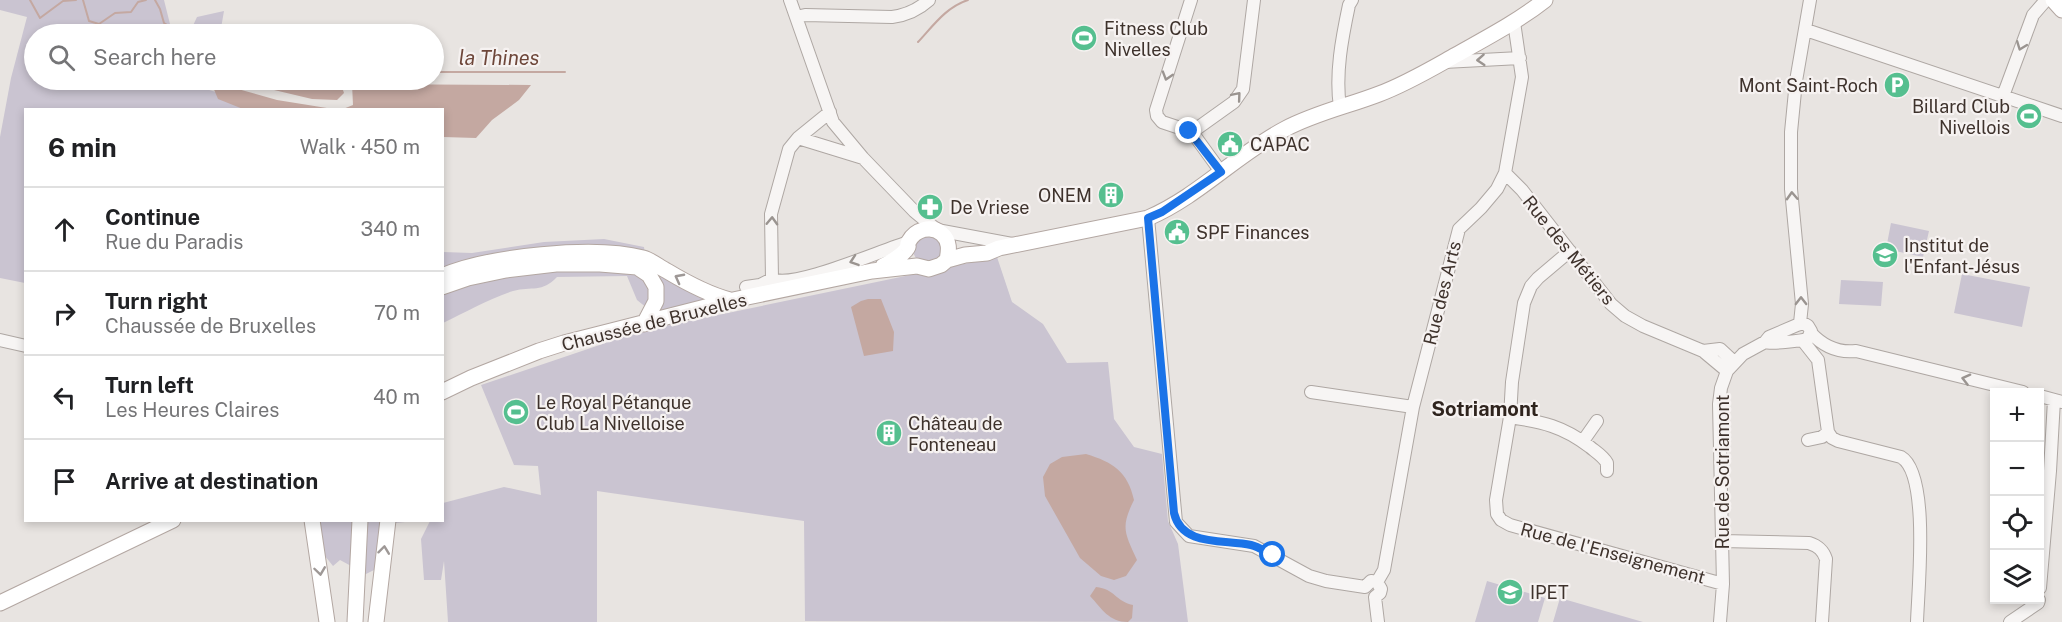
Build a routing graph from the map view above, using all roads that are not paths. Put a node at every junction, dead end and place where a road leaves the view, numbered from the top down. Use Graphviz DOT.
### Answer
graph roads {
  1 [pos="790,0"];
  2 [pos="928,0"];
  3 [pos="1191,0"];
  4 [pos="1254,0"];
  5 [pos="1352,0"];
  6 [pos="1545,0"];
  7 [pos="1810,0"];
  8 [pos="2046,0"];
  9 [pos="2053,0"];
  10 [pos="2062,10"];
  11 [pos="796,17"];
  12 [pos="1514,22"];
  13 [pos="1806,30"];
  14 [pos="1500,31"];
  15 [pos="1519,55"];
  16 [pos="1442,63"];
  17 [pos="2003,96"];
  18 [pos="1340,107"];
  19 [pos="830,112"];
  20 [pos="2062,116"];
  21 [pos="1192,132"];
  22 [pos="798,138"];
  23 [pos="863,158"];
  24 [pos="1221,172"];
  25 [pos="1505,173"];
  26 [pos="914,211"];
  27 [pos="1148,218"];
  28 [pos="942,236"];
  29 [pos="911,240"];
  30 [pos="1017,245"];
  31 [pos="999,248"];
  32 [pos="1570,251"];
  33 [pos="946,260"];
  34 [pos="917,266"];
  35 [pos="873,271"];
  36 [pos="444,275"];
  37 [pos="772,279"];
  38 [pos="444,286"];
  39 [pos="751,292"];
  40 [pos="732,300"];
  41 [pos="644,324"];
  42 [pos="1797,325"];
  43 [pos="1804,338"];
  44 [pos="0,340"];
  45 [pos="1765,342"];
  46 [pos="1821,343"];
  47 [pos="24,346"];
  48 [pos="1818,360"];
  49 [pos="1730,367"];
  50 [pos="2003,388"];
  51 [pos="444,391"];
  52 [pos="1311,392"];
  53 [pos="2058,401"];
  54 [pos="1413,407"];
  55 [pos="1509,417"];
  56 [pos="1597,421"];
  57 [pos="1828,432"];
  58 [pos="1808,440"];
  59 [pos="1583,441"];
  60 [pos="1607,471"];
  61 [pos="169,522"];
  62 [pos="312,522"];
  63 [pos="350,522"];
  64 [pos="360,522"];
  65 [pos="388,522"];
  66 [pos="1722,541"];
  67 [pos="2043,550"];
  68 [pos="1371,584"];
  69 [pos="1723,584"];
  70 [pos="0,603"];
  71 [pos="2037,604"];
  72 [pos="327,622"];
  73 [pos="346,622"];
  74 [pos="356,622"];
  75 [pos="376,622"];
  76 [pos="1378,622"];
  77 [pos="1720,622"];
  78 [pos="1822,622"];
  79 [pos="1917,622"];
  80 [pos="2010,622"];
  1 -- 11 [label="street"];
  2 -- 11 [label="street"];
  3 -- 21 [label="street, one-way"];
  21 -- 4 [label="street, one-way"];
  5 -- 18 [label="street"];
  6 -- 12 [label="main road"];
  7 -- 13 [label="street"];
  8 -- 17 [label="street, one-way"];
  9 -- 10 [label="main road"];
  11 -- 19 [label="street"];
  12 -- 14 [label="main road"];
  12 -- 15 [label="street, Rue des Arts"];
  13 -- 17 [label="street"];
  42 -- 13 [label="street, one-way"];
  14 -- 15 [label="street"];
  14 -- 16 [label="main road"];
  15 -- 16 [label="street, one-way"];
  15 -- 25 [label="street, Rue des Arts"];
  16 -- 18 [label="main road"];
  17 -- 20 [label="street"];
  18 -- 24 [label="main road"];
  19 -- 22 [label="street"];
  19 -- 23 [label="street"];
  21 -- 24 [label="street"];
  22 -- 23 [label="street"];
  37 -- 22 [label="street, one-way"];
  23 -- 26 [label="street"];
  24 -- 27 [label="main road"];
  25 -- 32 [label="street, Rue des Métiers"];
  25 -- 54 [label="street, Rue des Arts"];
  26 -- 28 [label="street"];
  26 -- 29 [label="street"];
  27 -- 30 [label="main road"];
  27 -- 68 [label="street"];
  28 -- 29 [label="main road"];
  28 -- 30 [label="street"];
  28 -- 31 [label="main road"];
  28 -- 33 [label="main road"];
  29 -- 34 [label="main road"];
  29 -- 35 [label="main road"];
  29 -- 37 [label="street, one-way"];
  30 -- 31 [label="main road"];
  31 -- 33 [label="main road"];
  32 -- 49 [label="street, Rue des Métiers"];
  32 -- 55 [label="street, Rue de l'Enseignement"];
  33 -- 34 [label="main road"];
  34 -- 35 [label="main road"];
  35 -- 39 [label="main road, Chaussée de Bruxelles"];
  40 -- 36 [label="main road, one-way"];
  37 -- 39 [label="street"];
  38 -- 41 [label="main road"];
  39 -- 40 [label="main road, Chaussée de Bruxelles"];
  40 -- 41 [label="main road, Chaussée de Bruxelles"];
  41 -- 51 [label="main road, Chaussée de Bruxelles"];
  42 -- 43 [label="street"];
  42 -- 45 [label="street"];
  43 -- 45 [label="street"];
  43 -- 46 [label="street"];
  43 -- 48 [label="street"];
  44 -- 47 [label="street"];
  45 -- 49 [label="street"];
  46 -- 48 [label="street"];
  50 -- 46 [label="street, one-way"];
  48 -- 57 [label="street"];
  49 -- 66 [label="street, Rue de Sotriamont"];
  52 -- 54 [label="street"];
  53 -- 67 [label="street"];
  54 -- 68 [label="street, Rue des Arts"];
  55 -- 59 [label="street"];
  55 -- 69 [label="street, Rue de l'Enseignement"];
  56 -- 59 [label="street"];
  57 -- 58 [label="street"];
  57 -- 79 [label="street"];
  59 -- 60 [label="street"];
  61 -- 70 [label="main road"];
  62 -- 72 [label="main road, one-way"];
  63 -- 73 [label="main road"];
  64 -- 74 [label="main road"];
  75 -- 65 [label="main road, one-way"];
  66 -- 69 [label="street, Rue de Sotriamont"];
  66 -- 78 [label="street"];
  68 -- 76 [label="street, Rue des Arts"];
  69 -- 77 [label="street, Rue de Sotriamont"];
  71 -- 80 [label="street"];
}
